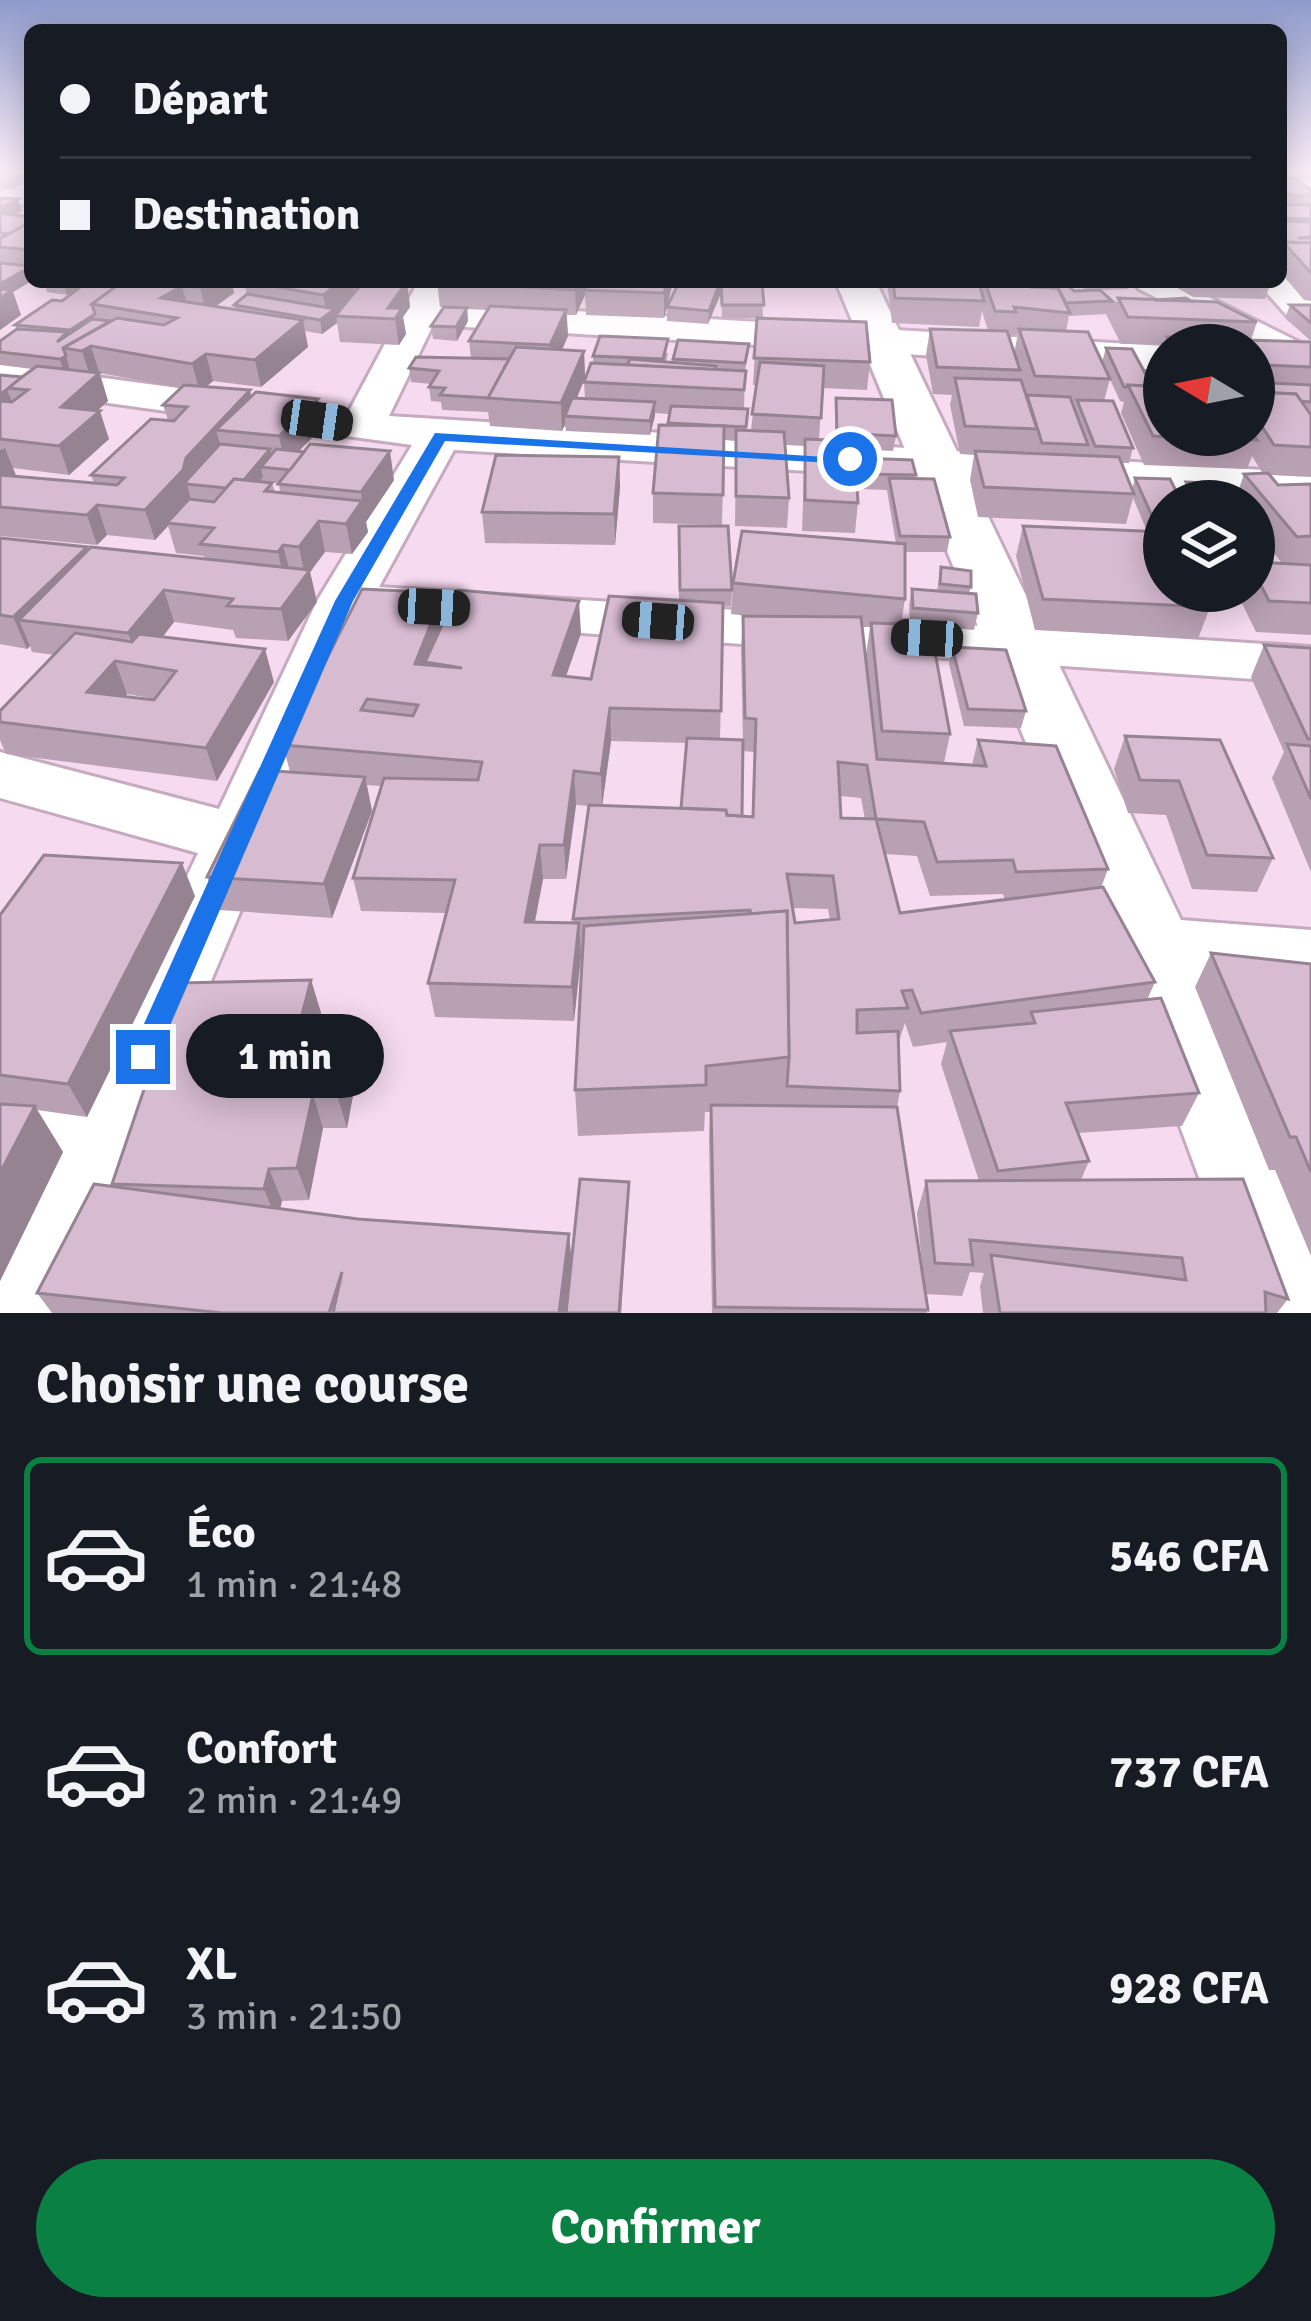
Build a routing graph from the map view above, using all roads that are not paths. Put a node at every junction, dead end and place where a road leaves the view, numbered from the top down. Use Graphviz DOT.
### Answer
graph roads {
  1 [pos="858,288"];
  2 [pos="1162,288"];
  3 [pos="1282,288"];
  4 [pos="429,297"];
  5 [pos="1307,311"];
  6 [pos="1210,313"];
  7 [pos="881,344"];
  8 [pos="1143,357"];
  9 [pos="1275,363"];
  10 [pos="1311,364"];
  11 [pos="0,376"];
  12 [pos="362,427"];
  13 [pos="440,436"];
  14 [pos="941,464"];
  15 [pos="1311,488"];
  16 [pos="344,601"];
  17 [pos="1017,644"];
  18 [pos="1311,664"];
  19 [pos="0,775"];
  20 [pos="239,839"];
  21 [pos="1153,953"];
  22 [pos="1311,967"];
  23 [pos="0,1125"];
  24 [pos="104,1143"];
  25 [pos="22,1313"];
  26 [pos="1297,1313"];
  1 -- 7 [label="street"];
  2 -- 6 [label="street"];
  3 -- 5 [label="street"];
  4 -- 7 [label="street"];
  4 -- 12 [label="street"];
  5 -- 6 [label="street"];
  6 -- 10 [label="street"];
  7 -- 8 [label="street"];
  7 -- 14 [label="street"];
  9 -- 10 [label="street"];
  11 -- 12 [label="street"];
  12 -- 13 [label="street"];
  13 -- 14 [label="street"];
  13 -- 16 [label="street"];
  14 -- 15 [label="street"];
  14 -- 17 [label="street"];
  16 -- 17 [label="street"];
  16 -- 20 [label="street"];
  17 -- 18 [label="street"];
  17 -- 21 [label="street"];
  19 -- 20 [label="street"];
  20 -- 24 [label="street"];
  21 -- 22 [label="street"];
  21 -- 26 [label="street"];
  23 -- 24 [label="street"];
  24 -- 25 [label="street"];
}
